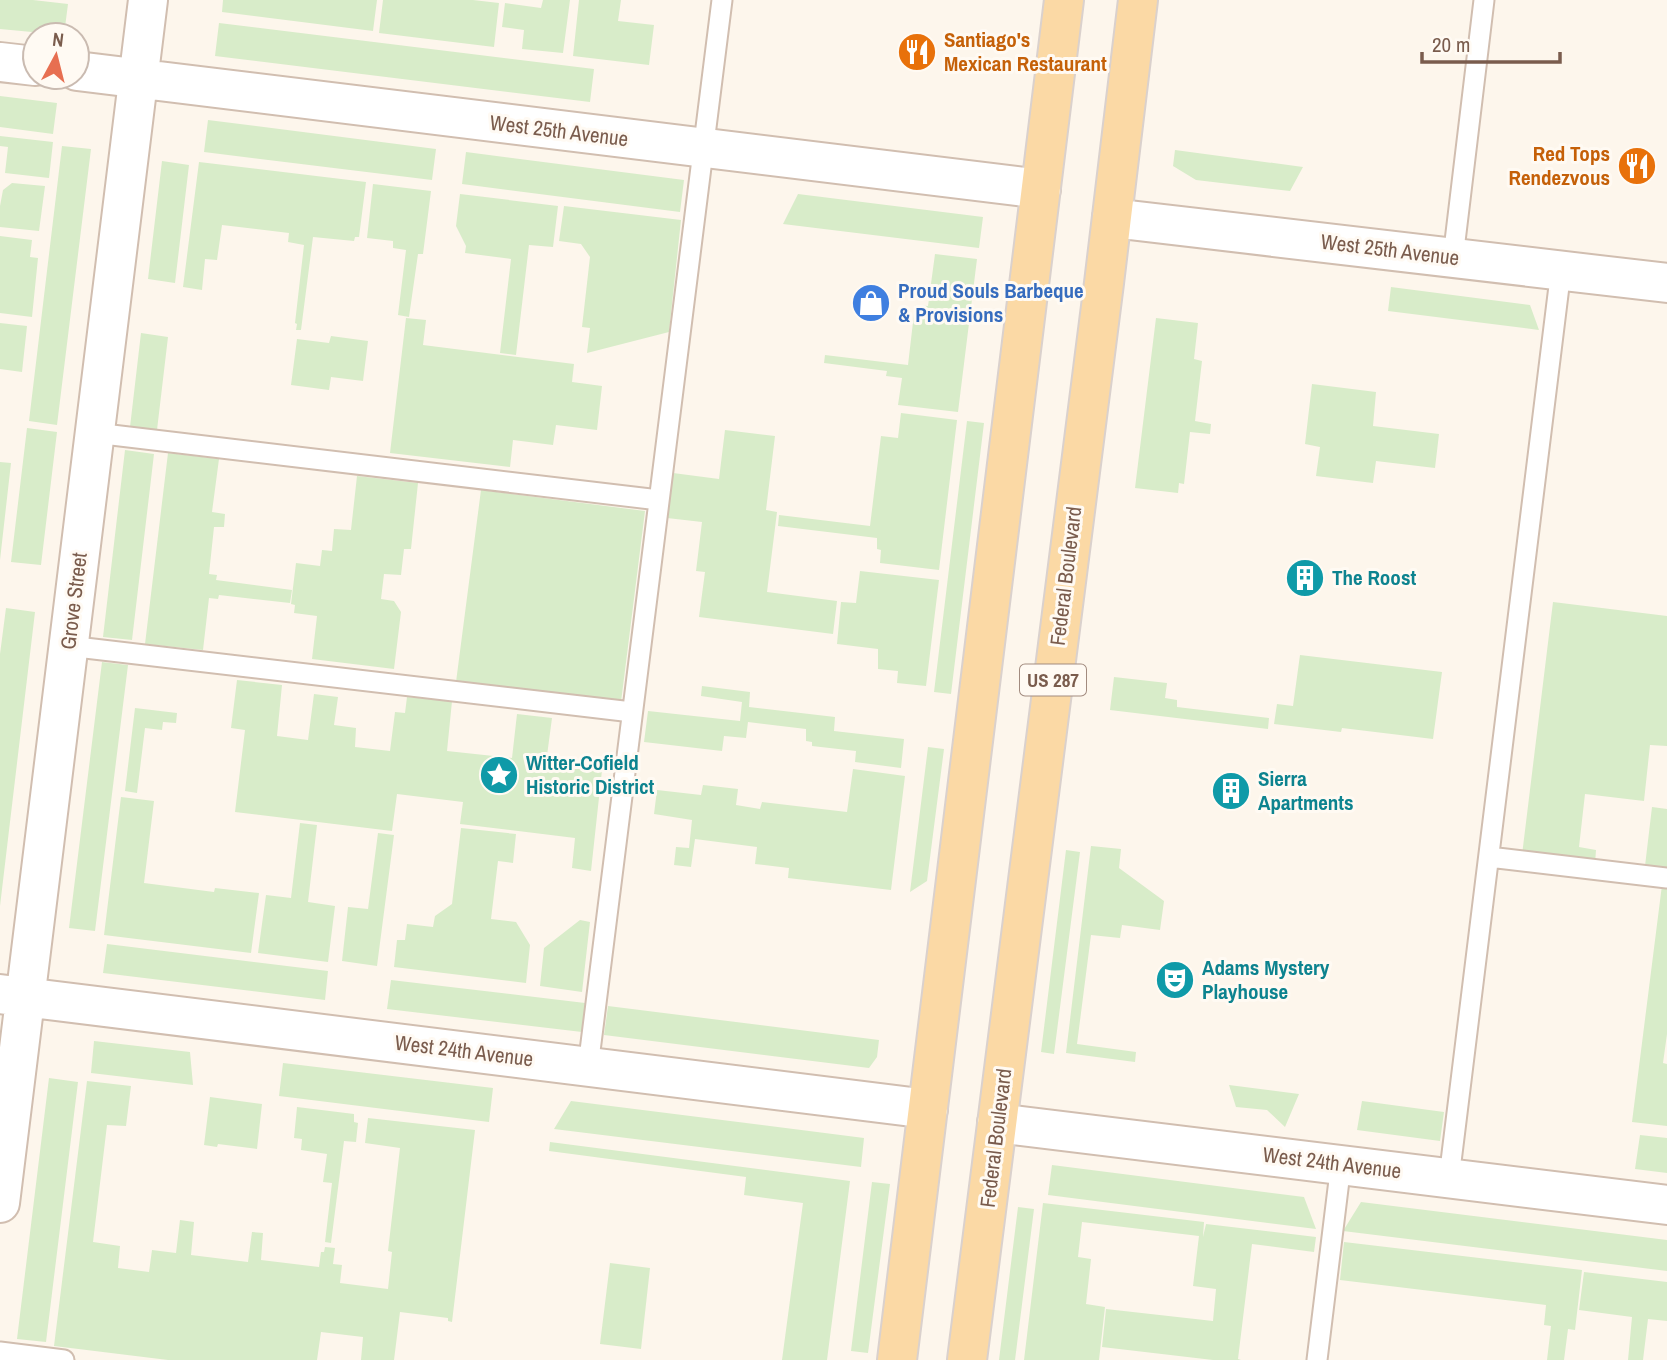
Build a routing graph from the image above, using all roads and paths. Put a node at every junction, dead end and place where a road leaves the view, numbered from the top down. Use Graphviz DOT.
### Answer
graph roads {
  1 [pos="148,0"];
  2 [pos="722,0"];
  3 [pos="1064,0"];
  4 [pos="1138,0"];
  5 [pos="1484,0"];
  6 [pos="0,62"];
  7 [pos="21,64"];
  8 [pos="91,73"];
  9 [pos="138,79"];
  10 [pos="703,148"];
  11 [pos="1041,190"];
  12 [pos="1112,218"];
  13 [pos="1453,258"];
  14 [pos="1561,270"];
  15 [pos="1667,283"];
  16 [pos="94,433"];
  17 [pos="659,500"];
  18 [pos="68,646"];
  19 [pos="632,712"];
  20 [pos="1489,857"];
  21 [pos="1667,878"];
  22 [pos="12,996"];
  23 [pos="588,1067"];
  24 [pos="928,1109"];
  25 [pos="998,1123"];
  26 [pos="1341,1164"];
  27 [pos="1449,1178"];
  28 [pos="0,1203"];
  29 [pos="1667,1205"];
  30 [pos="0,1352"];
  31 [pos="64,1360"];
  32 [pos="897,1360"];
  33 [pos="967,1360"];
  34 [pos="1317,1360"];
  1 -- 9 [label="street, Grove Street"];
  2 -- 10 [label="lane"];
  3 -- 11 [label="main road"];
  4 -- 12 [label="main road, Federal Boulevard / US 287"];
  5 -- 13 [label="lane"];
  6 -- 7 [label="street"];
  8 -- 9 [label="street, West 25th Avenue"];
  9 -- 10 [label="street, West 25th Avenue"];
  9 -- 16 [label="street, Grove Street"];
  10 -- 11 [label="street, West 25th Avenue"];
  10 -- 17 [label="lane"];
  11 -- 24 [label="main road"];
  12 -- 13 [label="street, West 25th Avenue"];
  12 -- 25 [label="main road, Federal Boulevard / US 287"];
  13 -- 14 [label="street, West 25th Avenue"];
  14 -- 15 [label="street, West 25th Avenue"];
  14 -- 20 [label="lane"];
  16 -- 17 [label="lane"];
  16 -- 18 [label="street, Grove Street"];
  17 -- 19 [label="lane"];
  18 -- 19 [label="lane"];
  18 -- 22 [label="street, Grove Street"];
  19 -- 23 [label="lane"];
  20 -- 21 [label="lane"];
  20 -- 27 [label="lane"];
  22 -- 23 [label="street, West 24th Avenue"];
  22 -- 28 [label="street, Grove Street"];
  23 -- 24 [label="street, West 24th Avenue"];
  24 -- 32 [label="main road"];
  25 -- 26 [label="street, West 24th Avenue"];
  25 -- 33 [label="main road, Federal Boulevard / US 287"];
  26 -- 27 [label="street, West 24th Avenue"];
  26 -- 34 [label="lane"];
  27 -- 29 [label="street, West 24th Avenue"];
  30 -- 31 [label="lane"];
}
